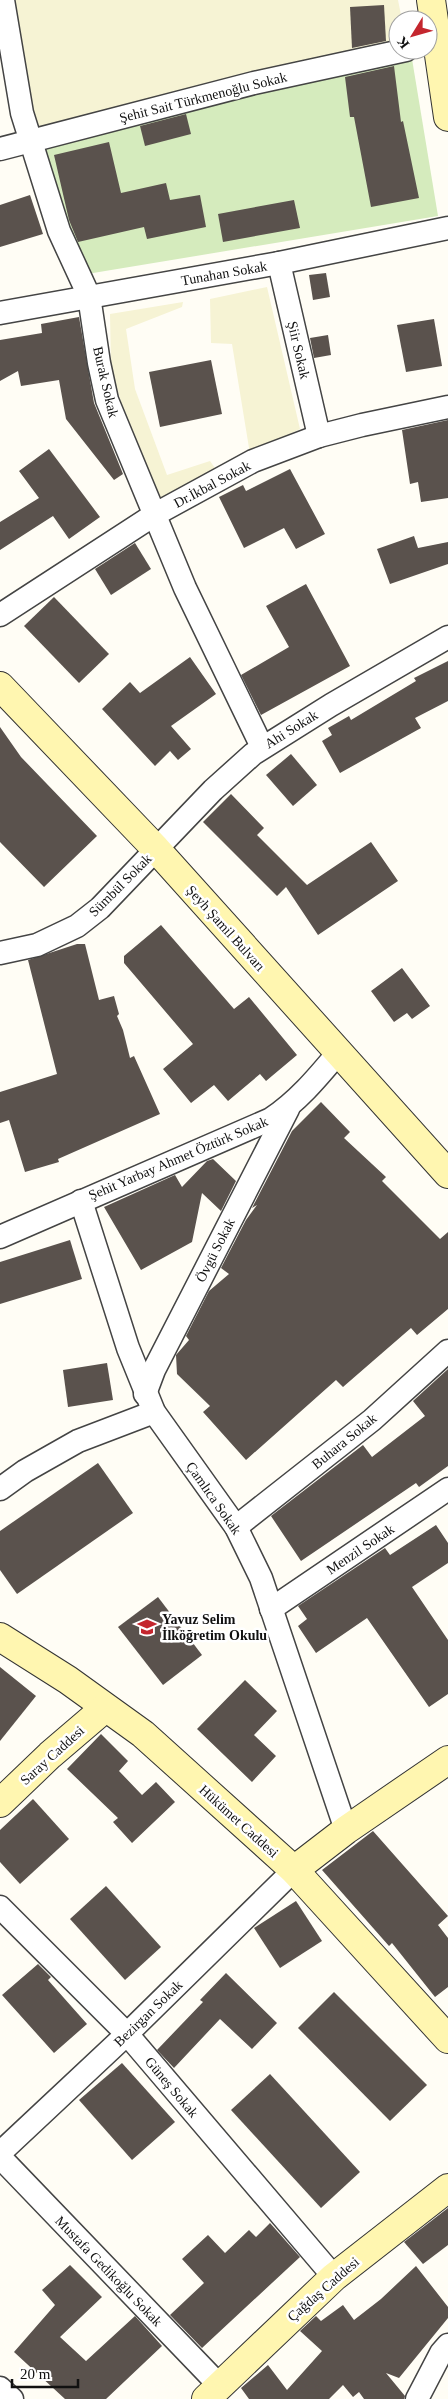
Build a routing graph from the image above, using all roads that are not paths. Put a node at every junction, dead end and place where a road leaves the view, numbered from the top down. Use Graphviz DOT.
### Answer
graph roads {
  1 [pos="3,0"];
  2 [pos="438,43"];
  3 [pos="388,54"];
  4 [pos="448,117"];
  5 [pos="30,141"];
  6 [pos="0,149"];
  7 [pos="448,228"];
  8 [pos="279,263"];
  9 [pos="90,296"];
  10 [pos="0,313"];
  11 [pos="448,407"];
  12 [pos="319,436"];
  13 [pos="154,515"];
  14 [pos="0,615"];
  15 [pos="448,638"];
  16 [pos="0,686"];
  17 [pos="262,748"];
  18 [pos="156,849"];
  19 [pos="0,953"];
  20 [pos="338,1053"];
  21 [pos="288,1107"];
  22 [pos="448,1174"];
  23 [pos="81,1201"];
  24 [pos="0,1237"];
  25 [pos="448,1351"];
  26 [pos="150,1403"];
  27 [pos="0,1489"];
  28 [pos="448,1489"];
  29 [pos="236,1527"];
  30 [pos="271,1609"];
  31 [pos="0,1637"];
  32 [pos="106,1708"];
  33 [pos="448,1760"];
  34 [pos="0,1803"];
  35 [pos="346,1830"];
  36 [pos="294,1870"];
  37 [pos="0,1907"];
  38 [pos="127,2034"];
  39 [pos="448,2039"];
  40 [pos="0,2153"];
  41 [pos="0,2157"];
  42 [pos="448,2188"];
  43 [pos="334,2277"];
  44 [pos="448,2345"];
  45 [pos="0,2388"];
  46 [pos="212,2392"];
  47 [pos="12,2399"];
  48 [pos="417,2399"];
  1 -- 5 [label="street, Burak Sokak"];
  2 -- 4 [label="main road"];
  3 -- 5 [label="street, Şehit Sait Türkmenoğlu Sokak"];
  5 -- 6 [label="street, Şehit Sait Türkmenoğlu Sokak"];
  5 -- 9 [label="street, Burak Sokak"];
  7 -- 8 [label="street, Tunahan Sokak"];
  8 -- 9 [label="street, Tunahan Sokak"];
  8 -- 12 [label="street, Şiir Sokak"];
  9 -- 10 [label="street, Tunahan Sokak"];
  9 -- 13 [label="street, Burak Sokak"];
  11 -- 12 [label="street, Dr.İkbal Sokak"];
  12 -- 13 [label="street, Dr.İkbal Sokak"];
  13 -- 14 [label="street, Dr.İkbal Sokak"];
  13 -- 17 [label="street, Burak Sokak"];
  15 -- 17 [label="street, Ahi Sokak"];
  16 -- 18 [label="main road, Şeyh Şamil Bulvarı"];
  17 -- 18 [label="street, Ahi Sokak"];
  18 -- 19 [label="street, Sümbül Sokak"];
  18 -- 20 [label="main road, Şeyh Şamil Bulvarı"];
  20 -- 21 [label="street, Şehit Yarbay Ahmet Öztürk Sokak"];
  20 -- 22 [label="main road, Şeyh Şamil Bulvarı"];
  21 -- 23 [label="street, Şehit Yarbay Ahmet Öztürk Sokak"];
  21 -- 26 [label="street, Övgü Sokak"];
  23 -- 24 [label="street, Şehit Yarbay Ahmet Öztürk Sokak"];
  23 -- 26 [label="street, Çamlıca Sokak"];
  25 -- 29 [label="street, Buhara Sokak"];
  26 -- 27 [label="street"];
  26 -- 29 [label="street, Çamlıca Sokak"];
  28 -- 30 [label="street, Menzil Sokak"];
  29 -- 30 [label="street, Çamlıca Sokak"];
  30 -- 35 [label="street, Çamlıca Sokak"];
  31 -- 32 [label="main road, Hükümet Caddesi"];
  32 -- 34 [label="main road, Saray Caddesi"];
  32 -- 36 [label="main road, Hükümet Caddesi"];
  33 -- 35 [label="main road"];
  35 -- 36 [label="main road"];
  36 -- 38 [label="street, Bezirgan Sokak"];
  36 -- 39 [label="main road, Hükümet Caddesi"];
  37 -- 38 [label="street, Güneş Sokak"];
  38 -- 40 [label="street, Bezirgan Sokak"];
  38 -- 43 [label="street, Güneş Sokak"];
  41 -- 46 [label="street, Mustafa Gedikoğlu Sokak"];
  42 -- 43 [label="main road, Çağdaş Caddesi"];
  43 -- 46 [label="main road, Çağdaş Caddesi"];
  44 -- 48 [label="street"];
  45 -- 47 [label="street"];
}
